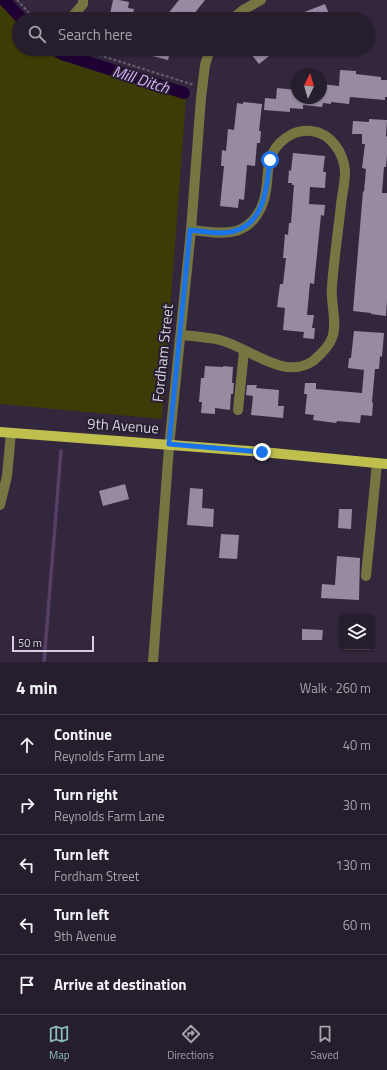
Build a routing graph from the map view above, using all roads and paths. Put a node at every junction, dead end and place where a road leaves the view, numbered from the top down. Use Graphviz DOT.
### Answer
graph roads {
  1 [pos="17,0"];
  2 [pos="83,0"];
  3 [pos="261,0"];
  4 [pos="28,12"];
  5 [pos="76,12"];
  6 [pos="241,12"];
  7 [pos="102,56"];
  8 [pos="208,56"];
  9 [pos="202,88"];
  10 [pos="190,230"];
  11 [pos="181,335"];
  12 [pos="244,351"];
  13 [pos="238,410"];
  14 [pos="0,432"];
  15 [pos="11,433"];
  16 [pos="169,444"];
  17 [pos="382,463"];
  18 [pos="0,505"];
  19 [pos="366,576"];
  20 [pos="153,662"];
  1 -- 4 [label="path"];
  2 -- 5 [label="street"];
  3 -- 6 [label="street"];
  7 -- 9 [label="path"];
  8 -- 9 [label="street, Fordham Street"];
  9 -- 10 [label="street, Fordham Street"];
  10 -- 11 [label="street, Fordham Street"];
  10 -- 12 [label="street"];
  11 -- 12 [label="street"];
  11 -- 16 [label="street, Fordham Street"];
  12 -- 13 [label="street"];
  14 -- 15 [label="main road, 9th Avenue"];
  15 -- 16 [label="main road, 9th Avenue"];
  15 -- 18 [label="street"];
  16 -- 17 [label="main road, 9th Avenue"];
  16 -- 20 [label="street, Fordham Street"];
  17 -- 19 [label="street"];
}
